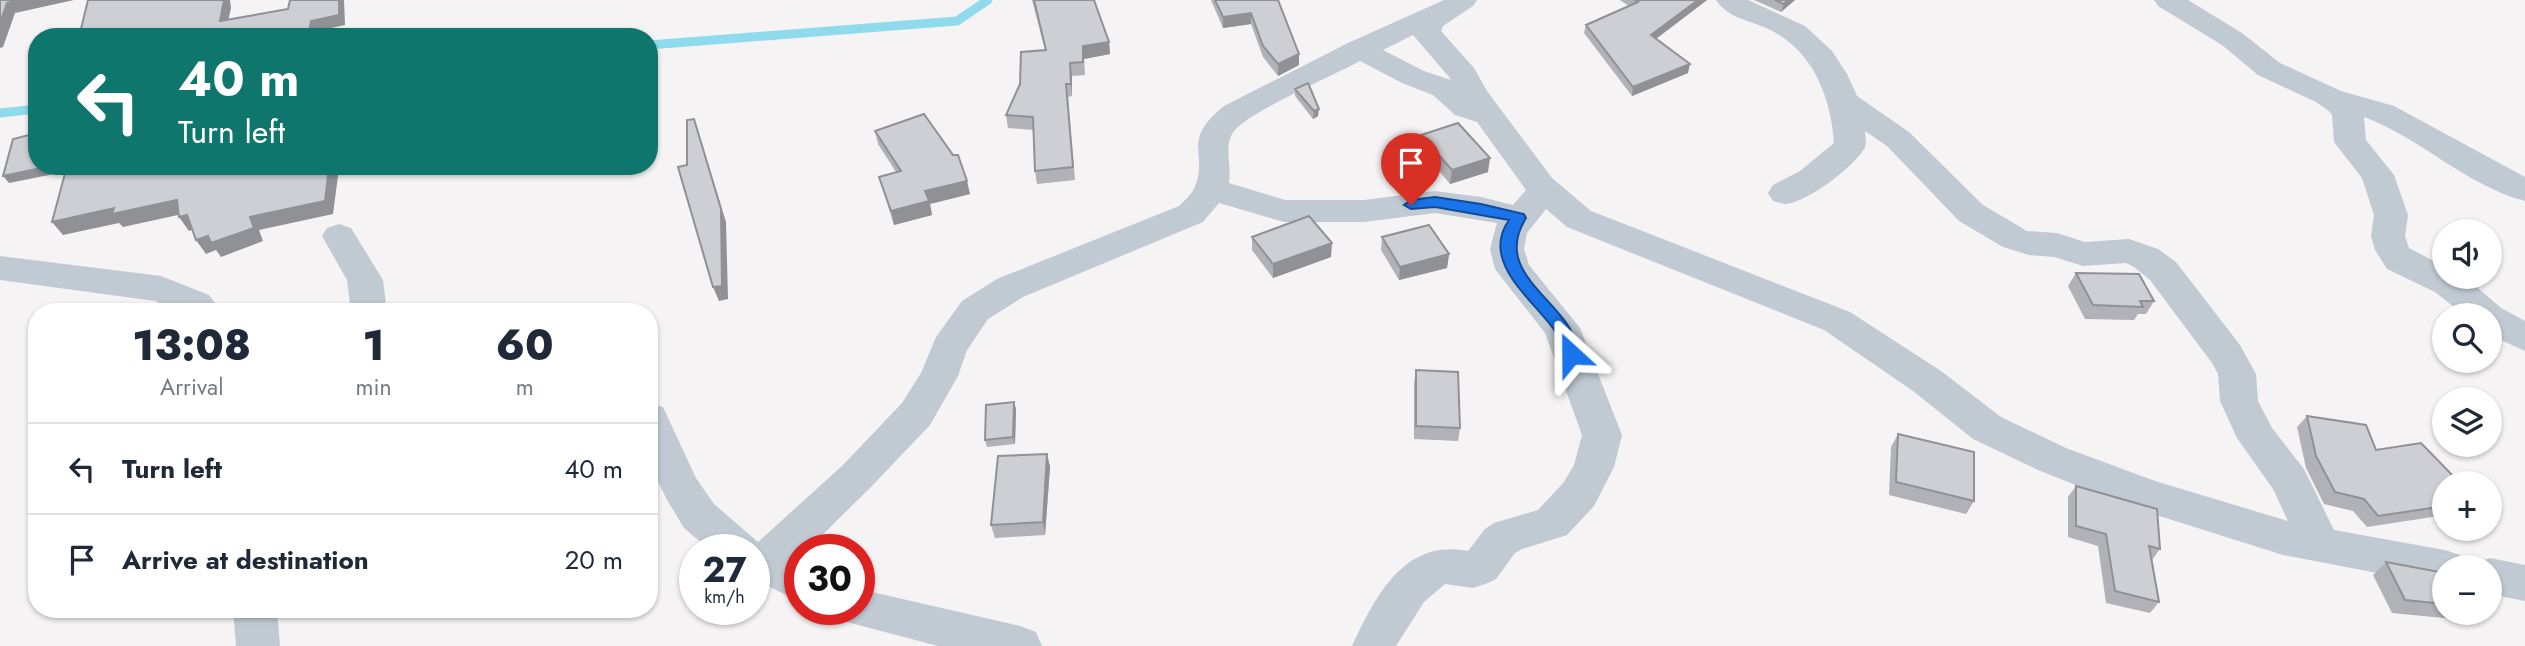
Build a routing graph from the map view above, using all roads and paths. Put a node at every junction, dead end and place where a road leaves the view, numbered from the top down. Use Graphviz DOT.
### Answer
graph roads {
  1 [pos="1730,0"];
  2 [pos="2168,0"];
  3 [pos="1455,4"];
  4 [pos="1359,49"];
  5 [pos="2331,98"];
  6 [pos="1843,101"];
  7 [pos="1488,114"];
  8 [pos="1212,189"];
  9 [pos="2525,190"];
  10 [pos="1785,193"];
  11 [pos="1532,204"];
  12 [pos="339,236"];
  13 [pos="0,268"];
  14 [pos="195,303"];
  15 [pos="368,303"];
  16 [pos="2474,303"];
  17 [pos="2502,324"];
  18 [pos="2525,338"];
  19 [pos="658,438"];
  20 [pos="723,534"];
  21 [pos="770,544"];
  22 [pos="2319,544"];
  23 [pos="2432,566"];
  24 [pos="2502,578"];
  25 [pos="2525,583"];
  26 [pos="875,612"];
  27 [pos="256,618"];
  28 [pos="258,646"];
  29 [pos="1020,646"];
  30 [pos="1374,646"];
  1 -- 6 [label="street"];
  2 -- 5 [label="street"];
  3 -- 4 [label="street"];
  3 -- 7 [label="street"];
  4 -- 7 [label="street"];
  4 -- 8 [label="street"];
  5 -- 9 [label="street"];
  5 -- 16 [label="street"];
  6 -- 10 [label="street"];
  6 -- 22 [label="street"];
  7 -- 11 [label="street"];
  8 -- 11 [label="street"];
  8 -- 21 [label="street"];
  11 -- 22 [label="street"];
  11 -- 30 [label="street"];
  12 -- 15 [label="street"];
  13 -- 14 [label="street"];
  17 -- 18 [label="street"];
  19 -- 20 [label="street"];
  22 -- 23 [label="street"];
  24 -- 25 [label="street"];
  26 -- 29 [label="street"];
  27 -- 28 [label="street"];
}
